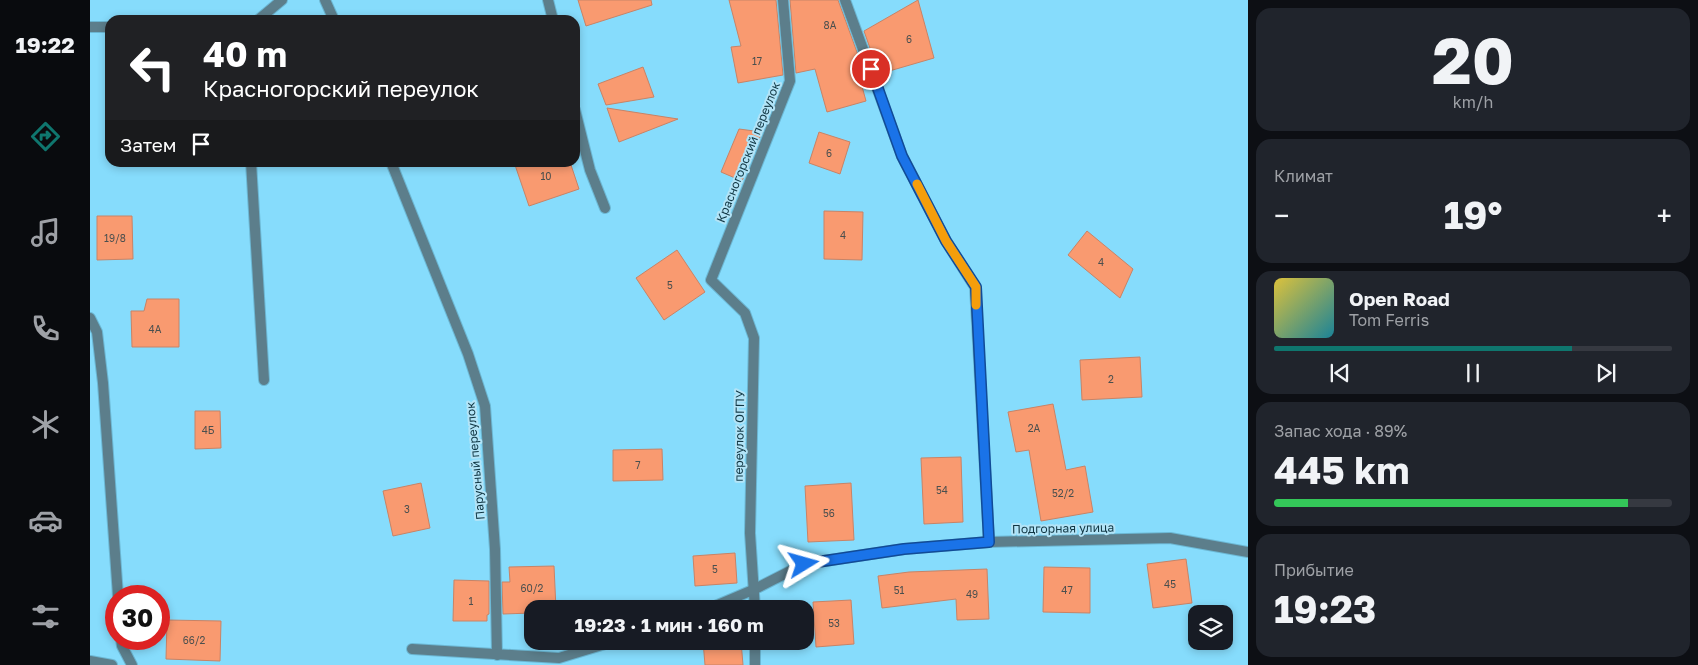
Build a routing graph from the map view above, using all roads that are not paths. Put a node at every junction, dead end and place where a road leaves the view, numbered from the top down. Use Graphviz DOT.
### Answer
graph roads {
  1 [pos="282,0"];
  2 [pos="325,0"];
  3 [pos="548,0"];
  4 [pos="783,0"];
  5 [pos="846,0"];
  6 [pos="264,15"];
  7 [pos="332,15"];
  8 [pos="552,15"];
  9 [pos="90,27"];
  10 [pos="105,27"];
  11 [pos="580,130"];
  12 [pos="251,167"];
  13 [pos="393,167"];
  14 [pos="605,208"];
  15 [pos="711,280"];
  16 [pos="90,318"];
  17 [pos="264,380"];
  18 [pos="989,542"];
  19 [pos="1248,552"];
  20 [pos="117,585"];
  21 [pos="755,589"];
  22 [pos="729,600"];
  23 [pos="755,600"];
  24 [pos="412,648"];
  25 [pos="124,650"];
  26 [pos="585,650"];
  27 [pos="755,650"];
  28 [pos="497,655"];
  29 [pos="90,661"];
  30 [pos="112,665"];
  31 [pos="132,665"];
  32 [pos="756,665"];
  1 -- 6 [label="street"];
  2 -- 7 [label="street"];
  3 -- 8 [label="street"];
  4 -- 15 [label="street, Красногорский переулок"];
  5 -- 18 [label="street"];
  9 -- 10 [label="street"];
  11 -- 14 [label="street"];
  12 -- 17 [label="street"];
  13 -- 28 [label="street, Парусный переулок"];
  15 -- 21 [label="street, переулок ОГПУ"];
  16 -- 20 [label="street"];
  18 -- 19 [label="street, Подгорная улица"];
  18 -- 21 [label="street, Подгорная улица"];
  21 -- 22 [label="street, Подгорная улица"];
  21 -- 23 [label="street, переулок ОГПУ"];
  24 -- 28 [label="street"];
  25 -- 31 [label="street"];
  26 -- 28 [label="street"];
  27 -- 32 [label="street"];
  29 -- 30 [label="street"];
}
